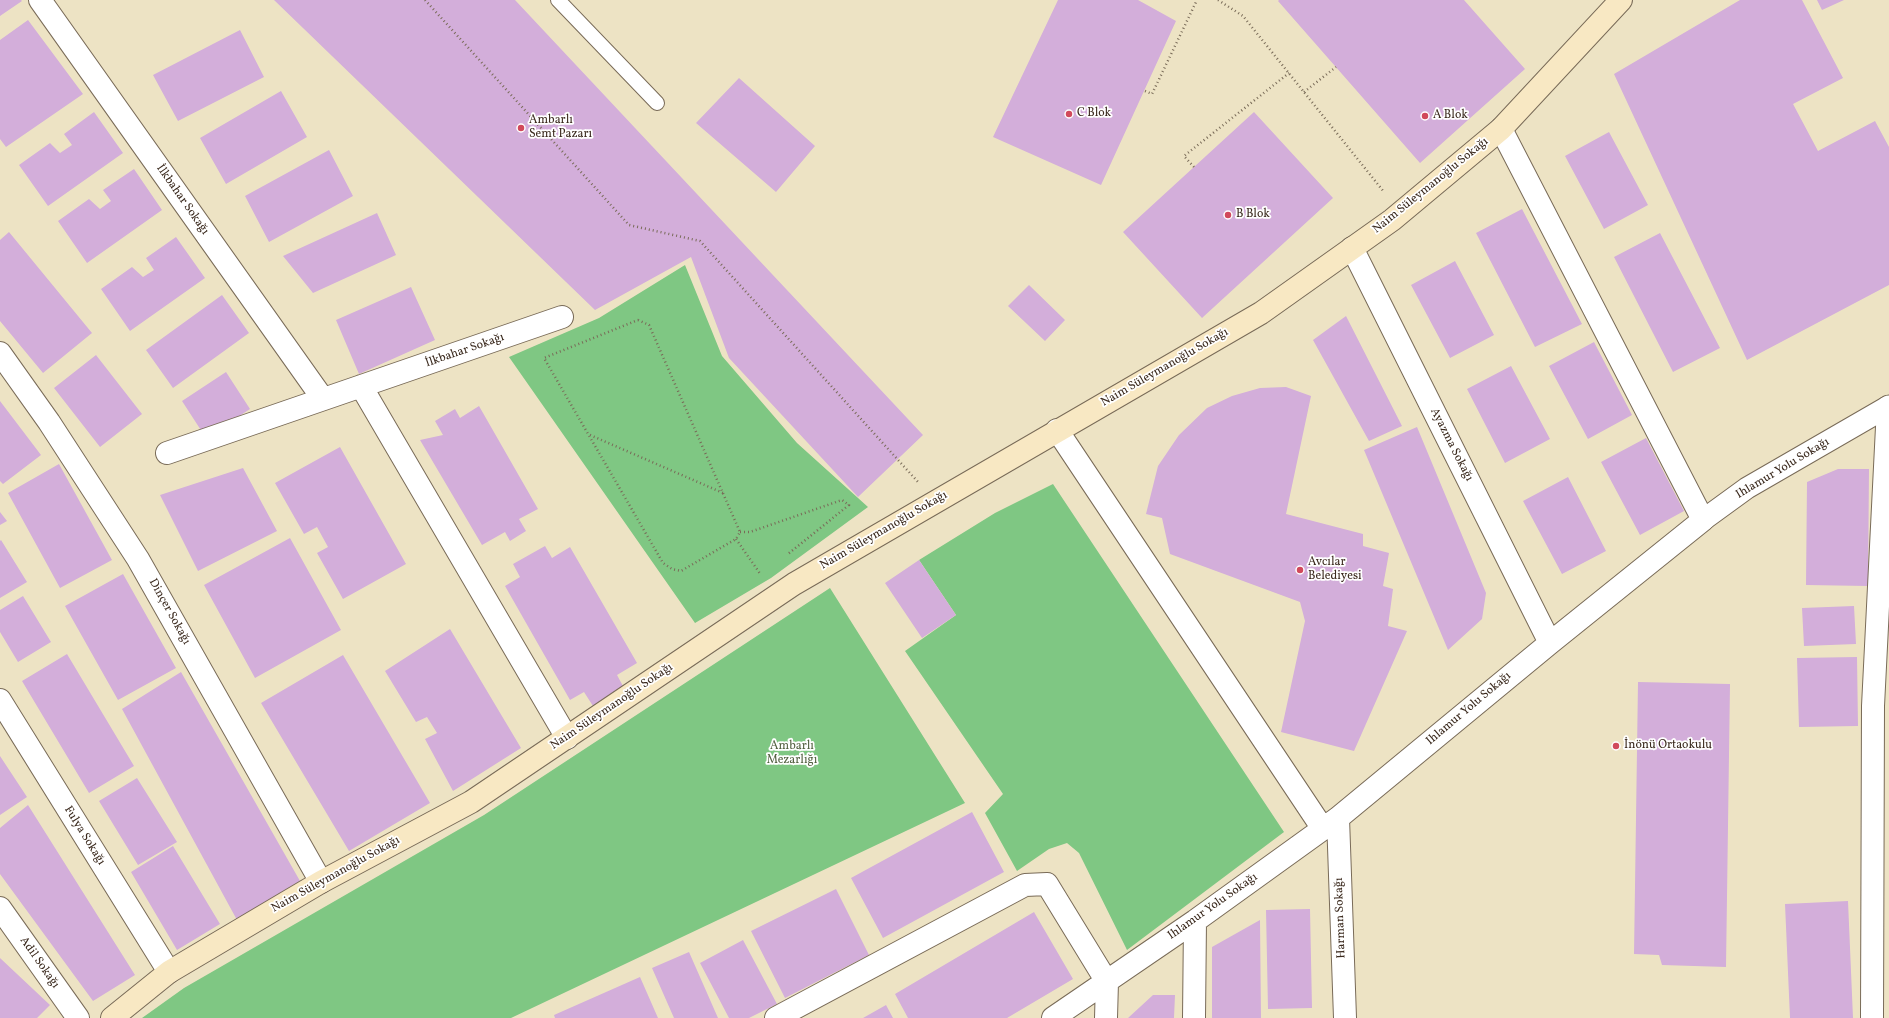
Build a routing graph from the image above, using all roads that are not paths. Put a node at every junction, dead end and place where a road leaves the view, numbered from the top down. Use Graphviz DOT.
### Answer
graph roads {
  1 [pos="40,0"];
  2 [pos="558,0"];
  3 [pos="1621,0"];
  4 [pos="657,103"];
  5 [pos="1501,129"];
  6 [pos="1352,248"];
  7 [pos="562,317"];
  8 [pos="0,353"];
  9 [pos="361,386"];
  10 [pos="323,399"];
  11 [pos="1888,407"];
  12 [pos="1057,430"];
  13 [pos="167,453"];
  14 [pos="1703,520"];
  15 [pos="1550,643"];
  16 [pos="0,700"];
  17 [pos="1881,706"];
  18 [pos="567,738"];
  19 [pos="1330,823"];
  20 [pos="321,882"];
  21 [pos="0,908"];
  22 [pos="1195,922"];
  23 [pos="169,972"];
  24 [pos="1107,982"];
  25 [pos="78,1018"];
  26 [pos="112,1018"];
  27 [pos="776,1018"];
  28 [pos="1053,1018"];
  29 [pos="1106,1018"];
  30 [pos="1194,1018"];
  31 [pos="1345,1018"];
  32 [pos="1872,1018"];
  1 -- 10 [label="street, İlkbahar Sokağı"];
  2 -- 4 [label="lane"];
  3 -- 5 [label="main road, Naim Süleymanoğlu Sokağı"];
  5 -- 6 [label="main road, Naim Süleymanoğlu Sokağı"];
  5 -- 14 [label="street"];
  6 -- 12 [label="main road, Naim Süleymanoğlu Sokağı"];
  6 -- 15 [label="street, Ayazma Sokağı"];
  7 -- 9 [label="street, İlkbahar Sokağı"];
  8 -- 20 [label="street, Dinçer Sokağı"];
  9 -- 10 [label="street, İlkbahar Sokağı"];
  9 -- 18 [label="street"];
  10 -- 13 [label="street, İlkbahar Sokağı"];
  11 -- 14 [label="street, Ihlamur Yolu Sokağı"];
  11 -- 17 [label="street"];
  12 -- 18 [label="main road, Naim Süleymanoğlu Sokağı"];
  12 -- 19 [label="street"];
  14 -- 15 [label="street, Ihlamur Yolu Sokağı"];
  15 -- 19 [label="street, Ihlamur Yolu Sokağı"];
  16 -- 23 [label="street, Fulya Sokağı"];
  17 -- 32 [label="street"];
  18 -- 20 [label="main road, Naim Süleymanoğlu Sokağı"];
  19 -- 22 [label="street, Ihlamur Yolu Sokağı"];
  19 -- 31 [label="street, Harman Sokağı"];
  20 -- 23 [label="main road, Naim Süleymanoğlu Sokağı"];
  21 -- 25 [label="street, Adil Sokağı"];
  22 -- 24 [label="street, Ihlamur Yolu Sokağı"];
  22 -- 30 [label="street"];
  23 -- 26 [label="main road, Naim Süleymanoğlu Sokağı"];
  24 -- 27 [label="street"];
  24 -- 28 [label="street, Ihlamur Yolu Sokağı"];
  24 -- 29 [label="street"];
}
